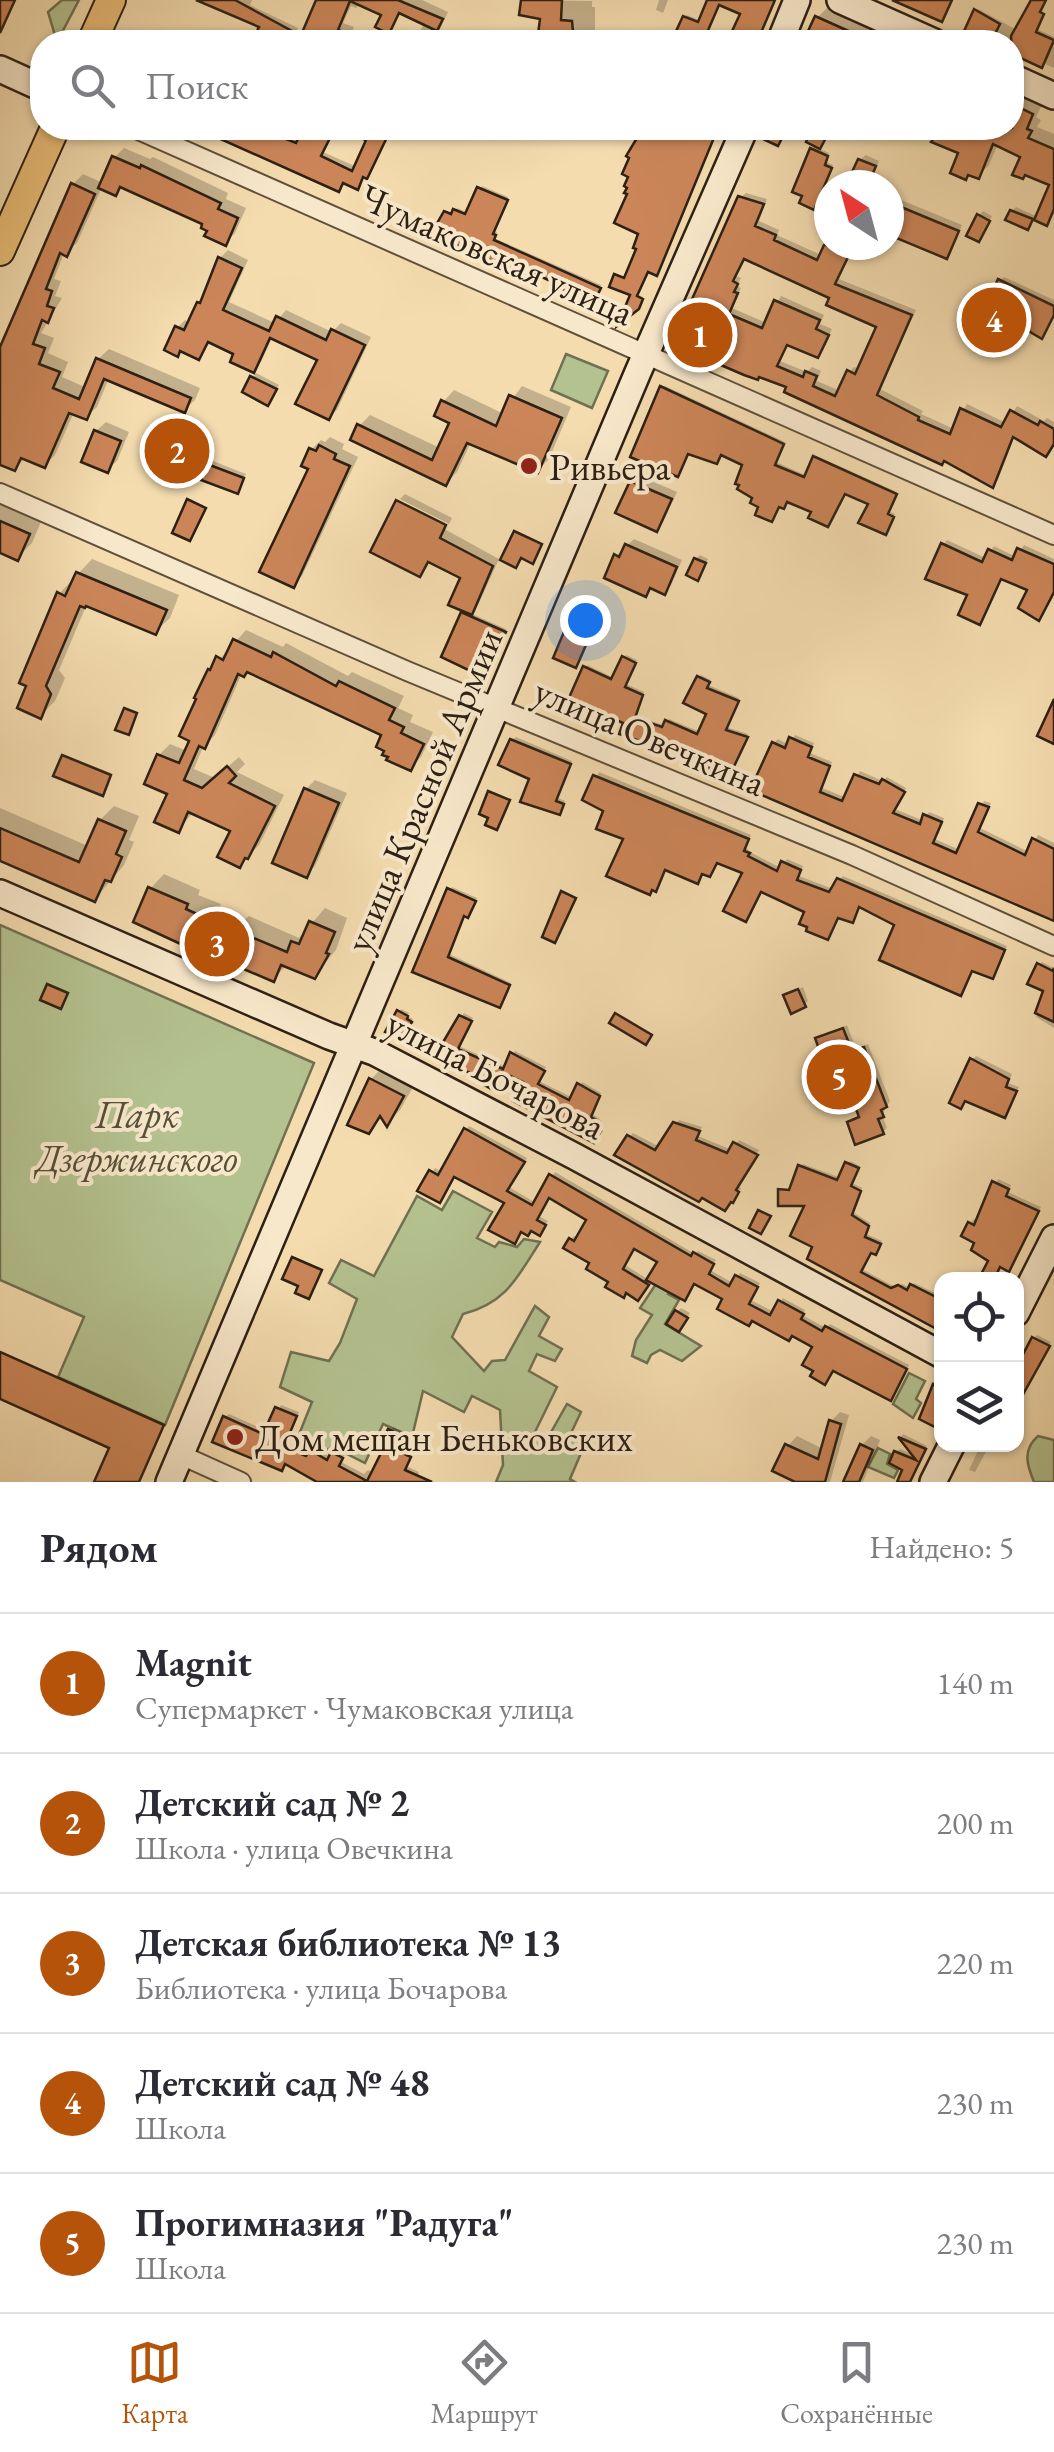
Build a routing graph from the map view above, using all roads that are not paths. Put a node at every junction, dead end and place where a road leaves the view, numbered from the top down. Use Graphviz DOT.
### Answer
graph roads {
  1 [pos="111,0"];
  2 [pos="797,0"];
  3 [pos="840,0"];
  4 [pos="97,30"];
  5 [pos="785,30"];
  6 [pos="907,30"];
  7 [pos="0,69"];
  8 [pos="1024,82"];
  9 [pos="30,83"];
  10 [pos="1054,96"];
  11 [pos="49,140"];
  12 [pos="161,140"];
  13 [pos="740,140"];
  14 [pos="0,251"];
  15 [pos="645,356"];
  16 [pos="0,493"];
  17 [pos="1054,535"];
  18 [pos="499,708"];
  19 [pos="0,893"];
  20 [pos="1054,946"];
  21 [pos="355,1045"];
  22 [pos="1054,1238"];
  23 [pos="1024,1297"];
  24 [pos="934,1352"];
  25 [pos="948,1452"];
  26 [pos="181,1455"];
  27 [pos="169,1482"];
  28 [pos="242,1482"];
  29 [pos="933,1482"];
  1 -- 4 [label="main road"];
  2 -- 5 [label="main road"];
  3 -- 6 [label="main road"];
  7 -- 9 [label="main road"];
  8 -- 10 [label="main road"];
  11 -- 14 [label="main road"];
  12 -- 15 [label="street, Чумаковская улица"];
  13 -- 15 [label="main road, улица Красной Армии"];
  15 -- 17 [label="street, Чумаковская улица"];
  15 -- 18 [label="main road, улица Красной Армии"];
  16 -- 18 [label="street, улица Овечкина"];
  18 -- 20 [label="street, улица Овечкина"];
  18 -- 21 [label="main road, улица Красной Армии"];
  19 -- 21 [label="main road, улица Бочарова"];
  21 -- 24 [label="main road, улица Бочарова"];
  21 -- 26 [label="main road, улица Красной Армии"];
  22 -- 23 [label="main road"];
  25 -- 29 [label="main road"];
  26 -- 27 [label="main road, улица Красной Армии"];
  26 -- 28 [label="street"];
}
